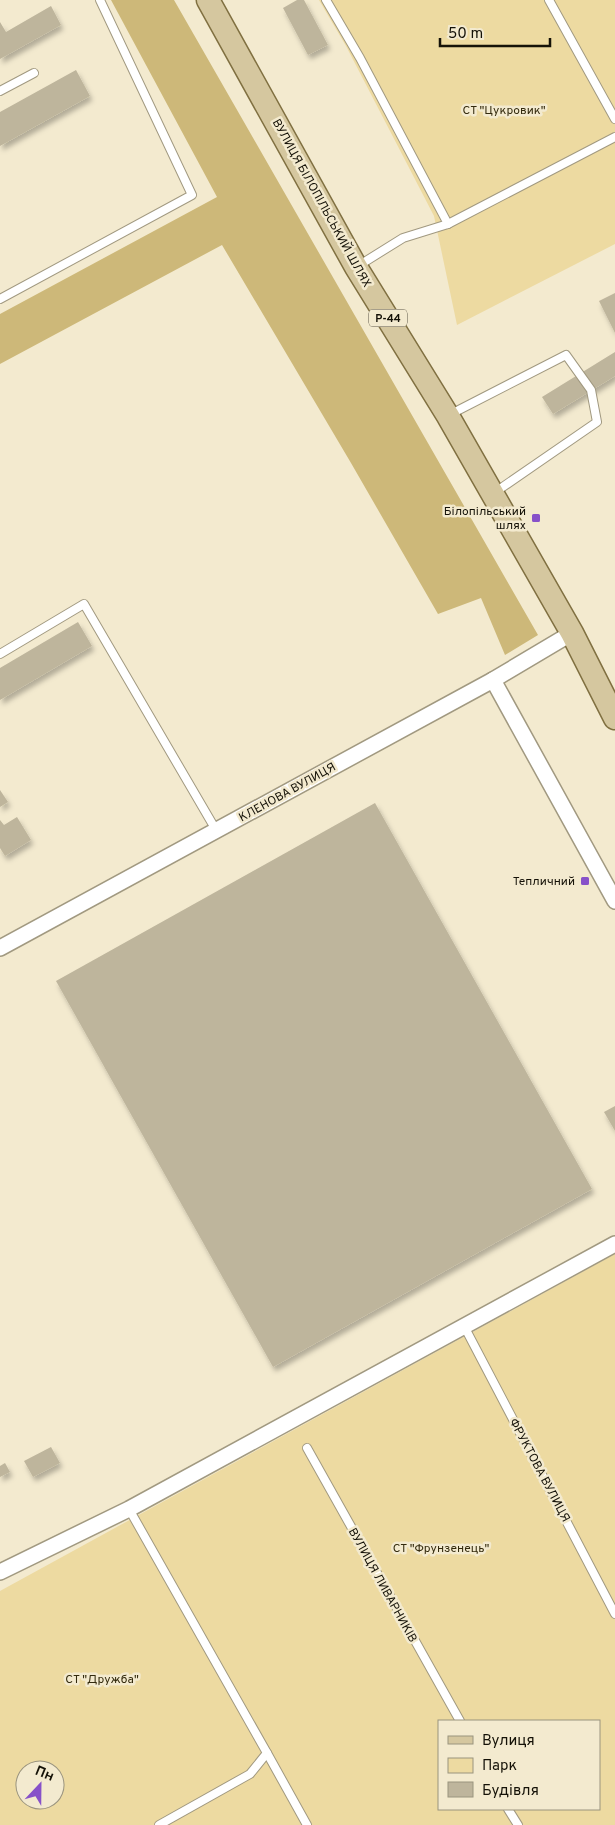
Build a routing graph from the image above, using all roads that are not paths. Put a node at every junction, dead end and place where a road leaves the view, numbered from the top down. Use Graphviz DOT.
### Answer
graph roads {
  1 [pos="100,0"];
  2 [pos="208,0"];
  3 [pos="326,0"];
  4 [pos="549,0"];
  5 [pos="34,74"];
  6 [pos="0,91"];
  7 [pos="615,119"];
  8 [pos="615,137"];
  9 [pos="448,224"];
  10 [pos="356,267"];
  11 [pos="0,299"];
  12 [pos="448,416"];
  13 [pos="493,494"];
  14 [pos="572,633"];
  15 [pos="0,654"];
  16 [pos="493,680"];
  17 [pos="615,718"];
  18 [pos="216,830"];
  19 [pos="615,901"];
  20 [pos="0,948"];
  21 [pos="615,1244"];
  22 [pos="464,1326"];
  23 [pos="307,1448"];
  24 [pos="129,1509"];
  25 [pos="0,1572"];
  26 [pos="615,1614"];
  27 [pos="459,1720"];
  28 [pos="267,1753"];
  29 [pos="509,1810"];
  30 [pos="159,1825"];
  31 [pos="307,1825"];
  32 [pos="518,1825"];
  1 -- 11 [label="lane"];
  2 -- 10 [label="main road, ВУЛИЦЯ БІЛОПІЛЬСЬКИЙ ШЛЯХ / Р-44"];
  3 -- 9 [label="lane"];
  4 -- 7 [label="lane"];
  5 -- 6 [label="lane"];
  8 -- 9 [label="lane"];
  9 -- 10 [label="lane"];
  10 -- 12 [label="main road, ВУЛИЦЯ БІЛОПІЛЬСЬКИЙ ШЛЯХ / Р-44"];
  12 -- 13 [label="main road, ВУЛИЦЯ БІЛОПІЛЬСЬКИЙ ШЛЯХ / Р-44"];
  12 -- 13 [label="lane"];
  13 -- 14 [label="main road, ВУЛИЦЯ БІЛОПІЛЬСЬКИЙ ШЛЯХ / Р-44"];
  14 -- 16 [label="street, КЛЕНОВА ВУЛИЦЯ"];
  14 -- 17 [label="main road, ВУЛИЦЯ БІЛОПІЛЬСЬКИЙ ШЛЯХ / Р-44"];
  15 -- 18 [label="lane"];
  16 -- 18 [label="street, КЛЕНОВА ВУЛИЦЯ"];
  16 -- 19 [label="street"];
  18 -- 20 [label="street, КЛЕНОВА ВУЛИЦЯ"];
  21 -- 22 [label="street"];
  22 -- 24 [label="street"];
  22 -- 26 [label="lane, ФРУКТОВА ВУЛИЦЯ"];
  23 -- 27 [label="lane, ВУЛИЦЯ ЛИВАРНИКІВ"];
  24 -- 25 [label="street"];
  24 -- 28 [label="lane"];
  28 -- 30 [label="lane"];
  28 -- 31 [label="lane"];
  29 -- 32 [label="lane"];
}
